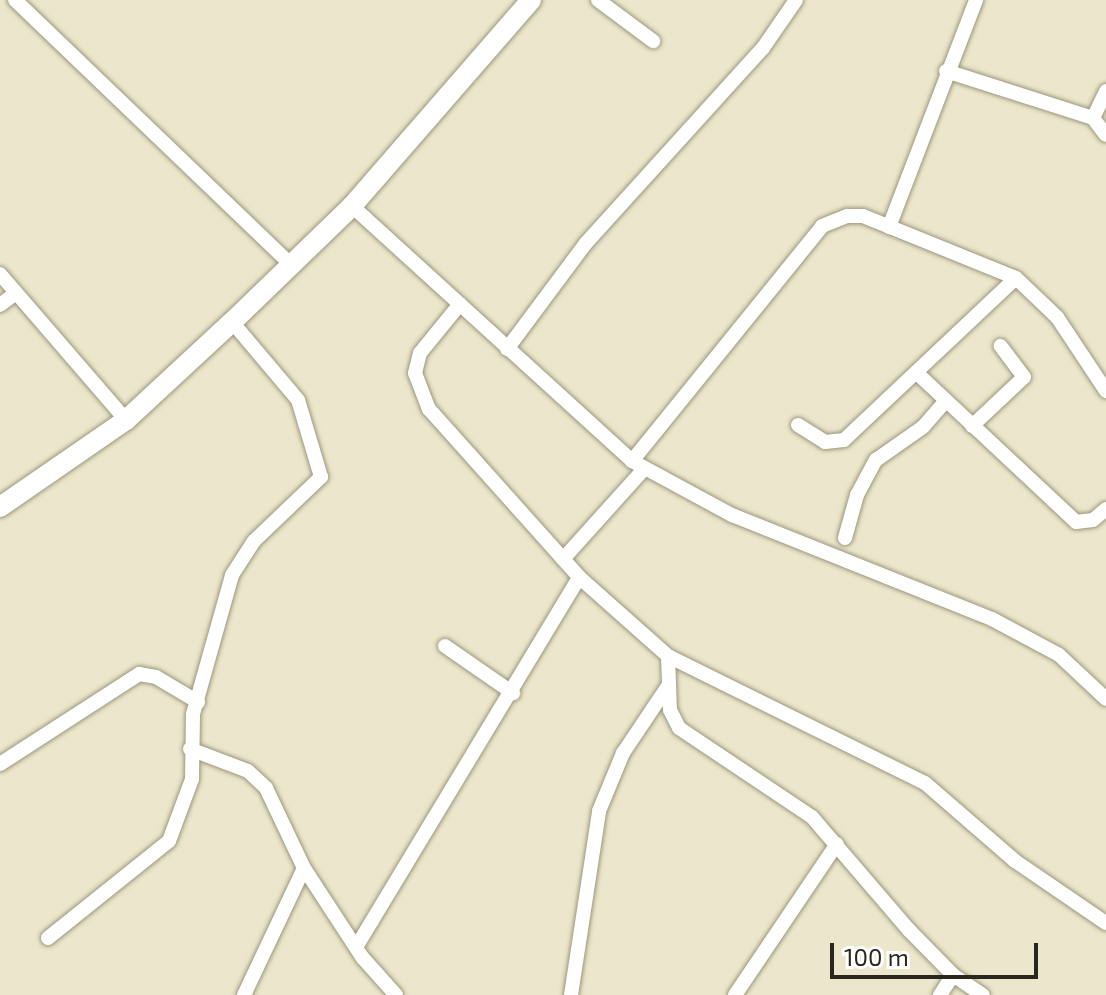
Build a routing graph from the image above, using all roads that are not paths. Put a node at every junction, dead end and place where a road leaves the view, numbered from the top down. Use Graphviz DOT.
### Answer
graph roads {
  1 [pos="15,0"];
  2 [pos="531,0"];
  3 [pos="598,0"];
  4 [pos="796,0"];
  5 [pos="976,0"];
  6 [pos="653,41"];
  7 [pos="946,71"];
  8 [pos="1106,91"];
  9 [pos="1093,118"];
  10 [pos="1106,135"];
  11 [pos="352,206"];
  12 [pos="889,227"];
  13 [pos="290,264"];
  14 [pos="0,274"];
  15 [pos="1016,278"];
  16 [pos="16,293"];
  17 [pos="460,304"];
  18 [pos="0,305"];
  19 [pos="232,322"];
  20 [pos="1001,346"];
  21 [pos="507,349"];
  22 [pos="919,375"];
  23 [pos="1106,391"];
  24 [pos="946,401"];
  25 [pos="126,420"];
  26 [pos="798,425"];
  27 [pos="972,426"];
  28 [pos="638,465"];
  29 [pos="0,507"];
  30 [pos="1106,509"];
  31 [pos="845,538"];
  32 [pos="563,559"];
  33 [pos="579,577"];
  34 [pos="445,646"];
  35 [pos="668,656"];
  36 [pos="668,686"];
  37 [pos="513,693"];
  38 [pos="1106,699"];
  39 [pos="198,702"];
  40 [pos="190,749"];
  41 [pos="0,764"];
  42 [pos="837,844"];
  43 [pos="304,868"];
  44 [pos="1106,923"];
  45 [pos="48,938"];
  46 [pos="358,944"];
  47 [pos="953,975"];
  48 [pos="244,995"];
  49 [pos="396,995"];
  50 [pos="571,995"];
  51 [pos="735,995"];
  52 [pos="940,995"];
  53 [pos="983,995"];
  1 -- 13 [label="street"];
  2 -- 11 [label="street"];
  3 -- 6 [label="street"];
  4 -- 21 [label="street"];
  5 -- 7 [label="street"];
  7 -- 9 [label="street"];
  7 -- 12 [label="street"];
  8 -- 9 [label="street"];
  9 -- 10 [label="street"];
  11 -- 13 [label="street"];
  11 -- 17 [label="street"];
  12 -- 15 [label="street"];
  12 -- 28 [label="street"];
  13 -- 19 [label="street"];
  14 -- 16 [label="street"];
  15 -- 22 [label="street"];
  15 -- 23 [label="street"];
  16 -- 18 [label="street"];
  16 -- 25 [label="street"];
  17 -- 21 [label="street"];
  17 -- 32 [label="street"];
  19 -- 25 [label="street"];
  19 -- 39 [label="street"];
  20 -- 27 [label="street"];
  21 -- 28 [label="street"];
  22 -- 24 [label="street"];
  22 -- 26 [label="street"];
  24 -- 27 [label="street"];
  24 -- 31 [label="street"];
  25 -- 29 [label="street"];
  27 -- 30 [label="street"];
  28 -- 32 [label="street"];
  28 -- 38 [label="street"];
  32 -- 33 [label="street"];
  33 -- 35 [label="street"];
  33 -- 37 [label="street"];
  34 -- 37 [label="street"];
  35 -- 36 [label="street"];
  35 -- 44 [label="street"];
  36 -- 42 [label="street"];
  36 -- 50 [label="street"];
  37 -- 46 [label="street"];
  39 -- 40 [label="street"];
  39 -- 41 [label="street"];
  40 -- 43 [label="street"];
  40 -- 45 [label="street"];
  42 -- 47 [label="street"];
  42 -- 51 [label="street"];
  43 -- 46 [label="street"];
  43 -- 48 [label="street"];
  46 -- 49 [label="street"];
  47 -- 52 [label="street"];
  47 -- 53 [label="street"];
}
